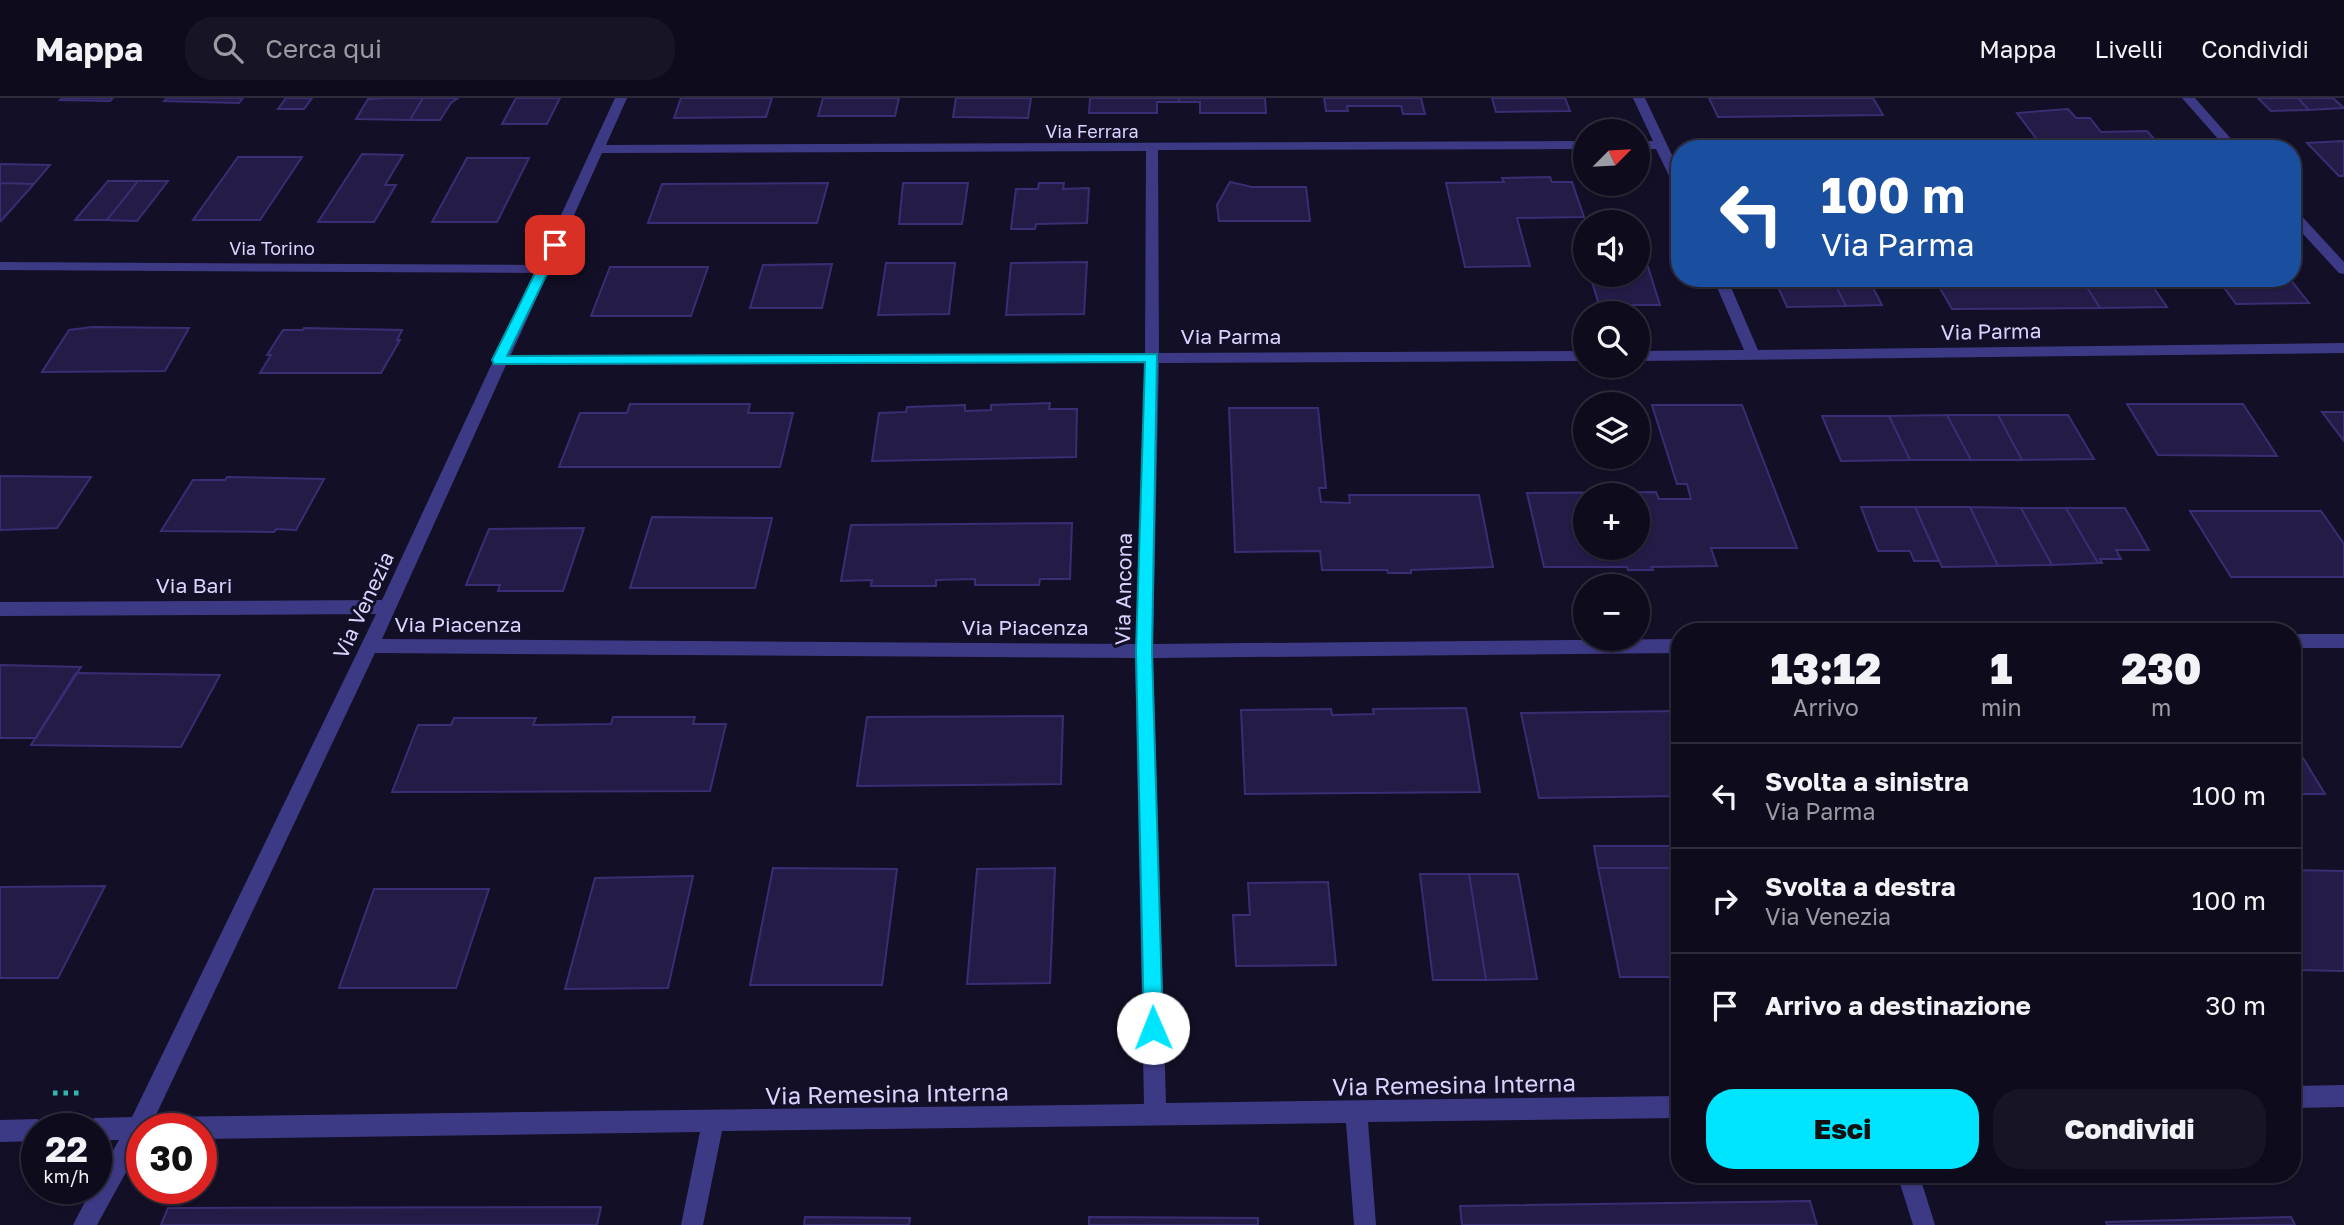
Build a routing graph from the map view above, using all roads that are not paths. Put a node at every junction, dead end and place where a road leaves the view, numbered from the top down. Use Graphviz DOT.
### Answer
graph roads {
  1 [pos="621,98"];
  2 [pos="1639,98"];
  3 [pos="2188,98"];
  4 [pos="2226,140"];
  5 [pos="1573,145"];
  6 [pos="1650,145"];
  7 [pos="1662,145"];
  8 [pos="1152,148"];
  9 [pos="598,149"];
  10 [pos="1671,166"];
  11 [pos="2301,224"];
  12 [pos="0,266"];
  13 [pos="544,270"];
  14 [pos="2344,270"];
  15 [pos="1724,287"];
  16 [pos="2344,348"];
  17 [pos="1753,355"];
  18 [pos="1573,356"];
  19 [pos="1650,356"];
  20 [pos="1152,357"];
  21 [pos="499,360"];
  22 [pos="388,607"];
  23 [pos="0,609"];
  24 [pos="2301,641"];
  25 [pos="2344,641"];
  26 [pos="370,646"];
  27 [pos="1671,646"];
  28 [pos="1144,651"];
  29 [pos="2344,1096"];
  30 [pos="2301,1097"];
  31 [pos="1671,1107"];
  32 [pos="1356,1112"];
  33 [pos="145,1113"];
  34 [pos="1155,1116"];
  35 [pos="713,1122"];
  36 [pos="217,1127"];
  37 [pos="21,1130"];
  38 [pos="0,1131"];
  39 [pos="126,1150"];
  40 [pos="1911,1183"];
  41 [pos="84,1225"];
  42 [pos="692,1225"];
  43 [pos="1365,1225"];
  44 [pos="1924,1225"];
  1 -- 9 [label="street, Via Venezia"];
  2 -- 7 [label="street"];
  3 -- 4 [label="street"];
  5 -- 8 [label="street, Via Ferrara"];
  6 -- 7 [label="street"];
  7 -- 10 [label="street"];
  8 -- 9 [label="street, Via Ferrara"];
  8 -- 20 [label="street, Via Ancona"];
  9 -- 13 [label="street, Via Venezia"];
  11 -- 14 [label="street"];
  12 -- 13 [label="street, Via Torino"];
  13 -- 21 [label="street, Via Venezia"];
  15 -- 17 [label="street"];
  16 -- 17 [label="street, Via Parma"];
  17 -- 19 [label="street, Via Parma"];
  18 -- 20 [label="street, Via Parma"];
  20 -- 21 [label="street, Via Parma"];
  20 -- 28 [label="street, Via Ancona"];
  21 -- 22 [label="street, Via Venezia"];
  22 -- 23 [label="street, Via Bari"];
  22 -- 26 [label="street, Via Venezia"];
  24 -- 25 [label="street"];
  26 -- 28 [label="street, Via Piacenza"];
  26 -- 33 [label="street, Via Venezia"];
  27 -- 28 [label="street, Via Piacenza"];
  28 -- 34 [label="street, Via Ancona"];
  29 -- 30 [label="street"];
  31 -- 32 [label="street, Via Remesina Interna"];
  32 -- 34 [label="street, Via Remesina Interna"];
  32 -- 43 [label="street"];
  34 -- 35 [label="street, Via Remesina Interna"];
  35 -- 36 [label="street, Via Remesina Interna"];
  35 -- 42 [label="street"];
  37 -- 38 [label="street"];
  39 -- 41 [label="street, Via Venezia"];
  40 -- 44 [label="street"];
}
